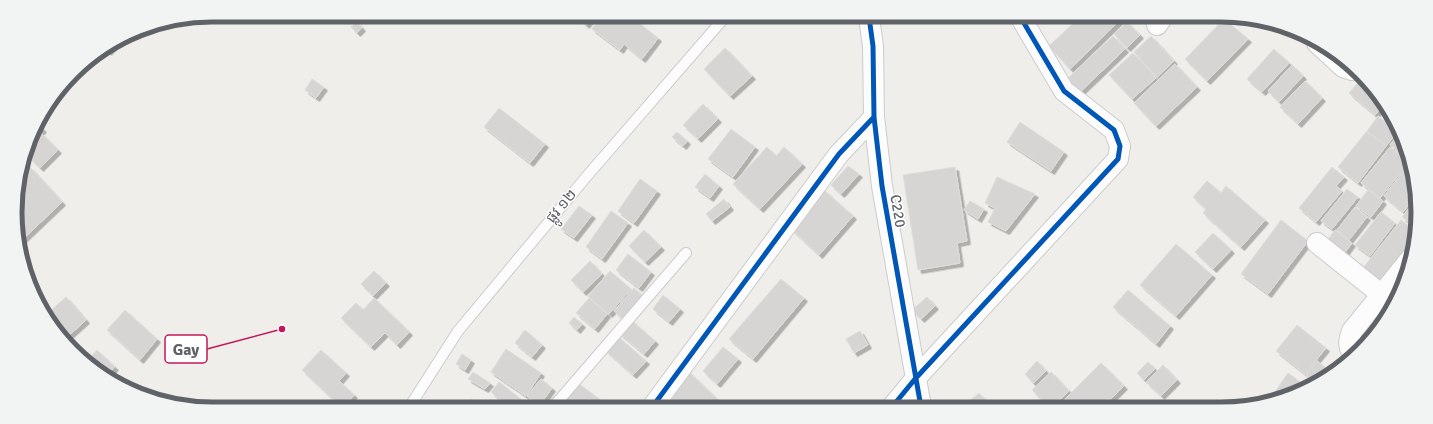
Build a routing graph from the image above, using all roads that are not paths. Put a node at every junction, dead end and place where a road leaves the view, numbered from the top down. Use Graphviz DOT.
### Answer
graph roads {
  1 [pos="721,22"];
  2 [pos="870,22"];
  3 [pos="1023,22"];
  4 [pos="1335,60"];
  5 [pos="1344,67"];
  6 [pos="874,117"];
  7 [pos="1317,243"];
  8 [pos="686,253"];
  9 [pos="1402,269"];
  10 [pos="1382,295"];
  11 [pos="1351,350"];
  12 [pos="915,379"];
  13 [pos="413,402"];
  14 [pos="557,402"];
  15 [pos="656,402"];
  16 [pos="896,402"];
  17 [pos="920,402"];
  1 -- 13 [label="lane, ផ្លូវ ១២"];
  2 -- 6 [label="street, C220"];
  3 -- 12 [label="street"];
  4 -- 5 [label="street"];
  6 -- 12 [label="street, C220"];
  6 -- 15 [label="street"];
  7 -- 10 [label="street"];
  8 -- 14 [label="lane"];
  9 -- 10 [label="street"];
  10 -- 11 [label="street"];
  12 -- 16 [label="street"];
  12 -- 17 [label="street, C220"];
}
